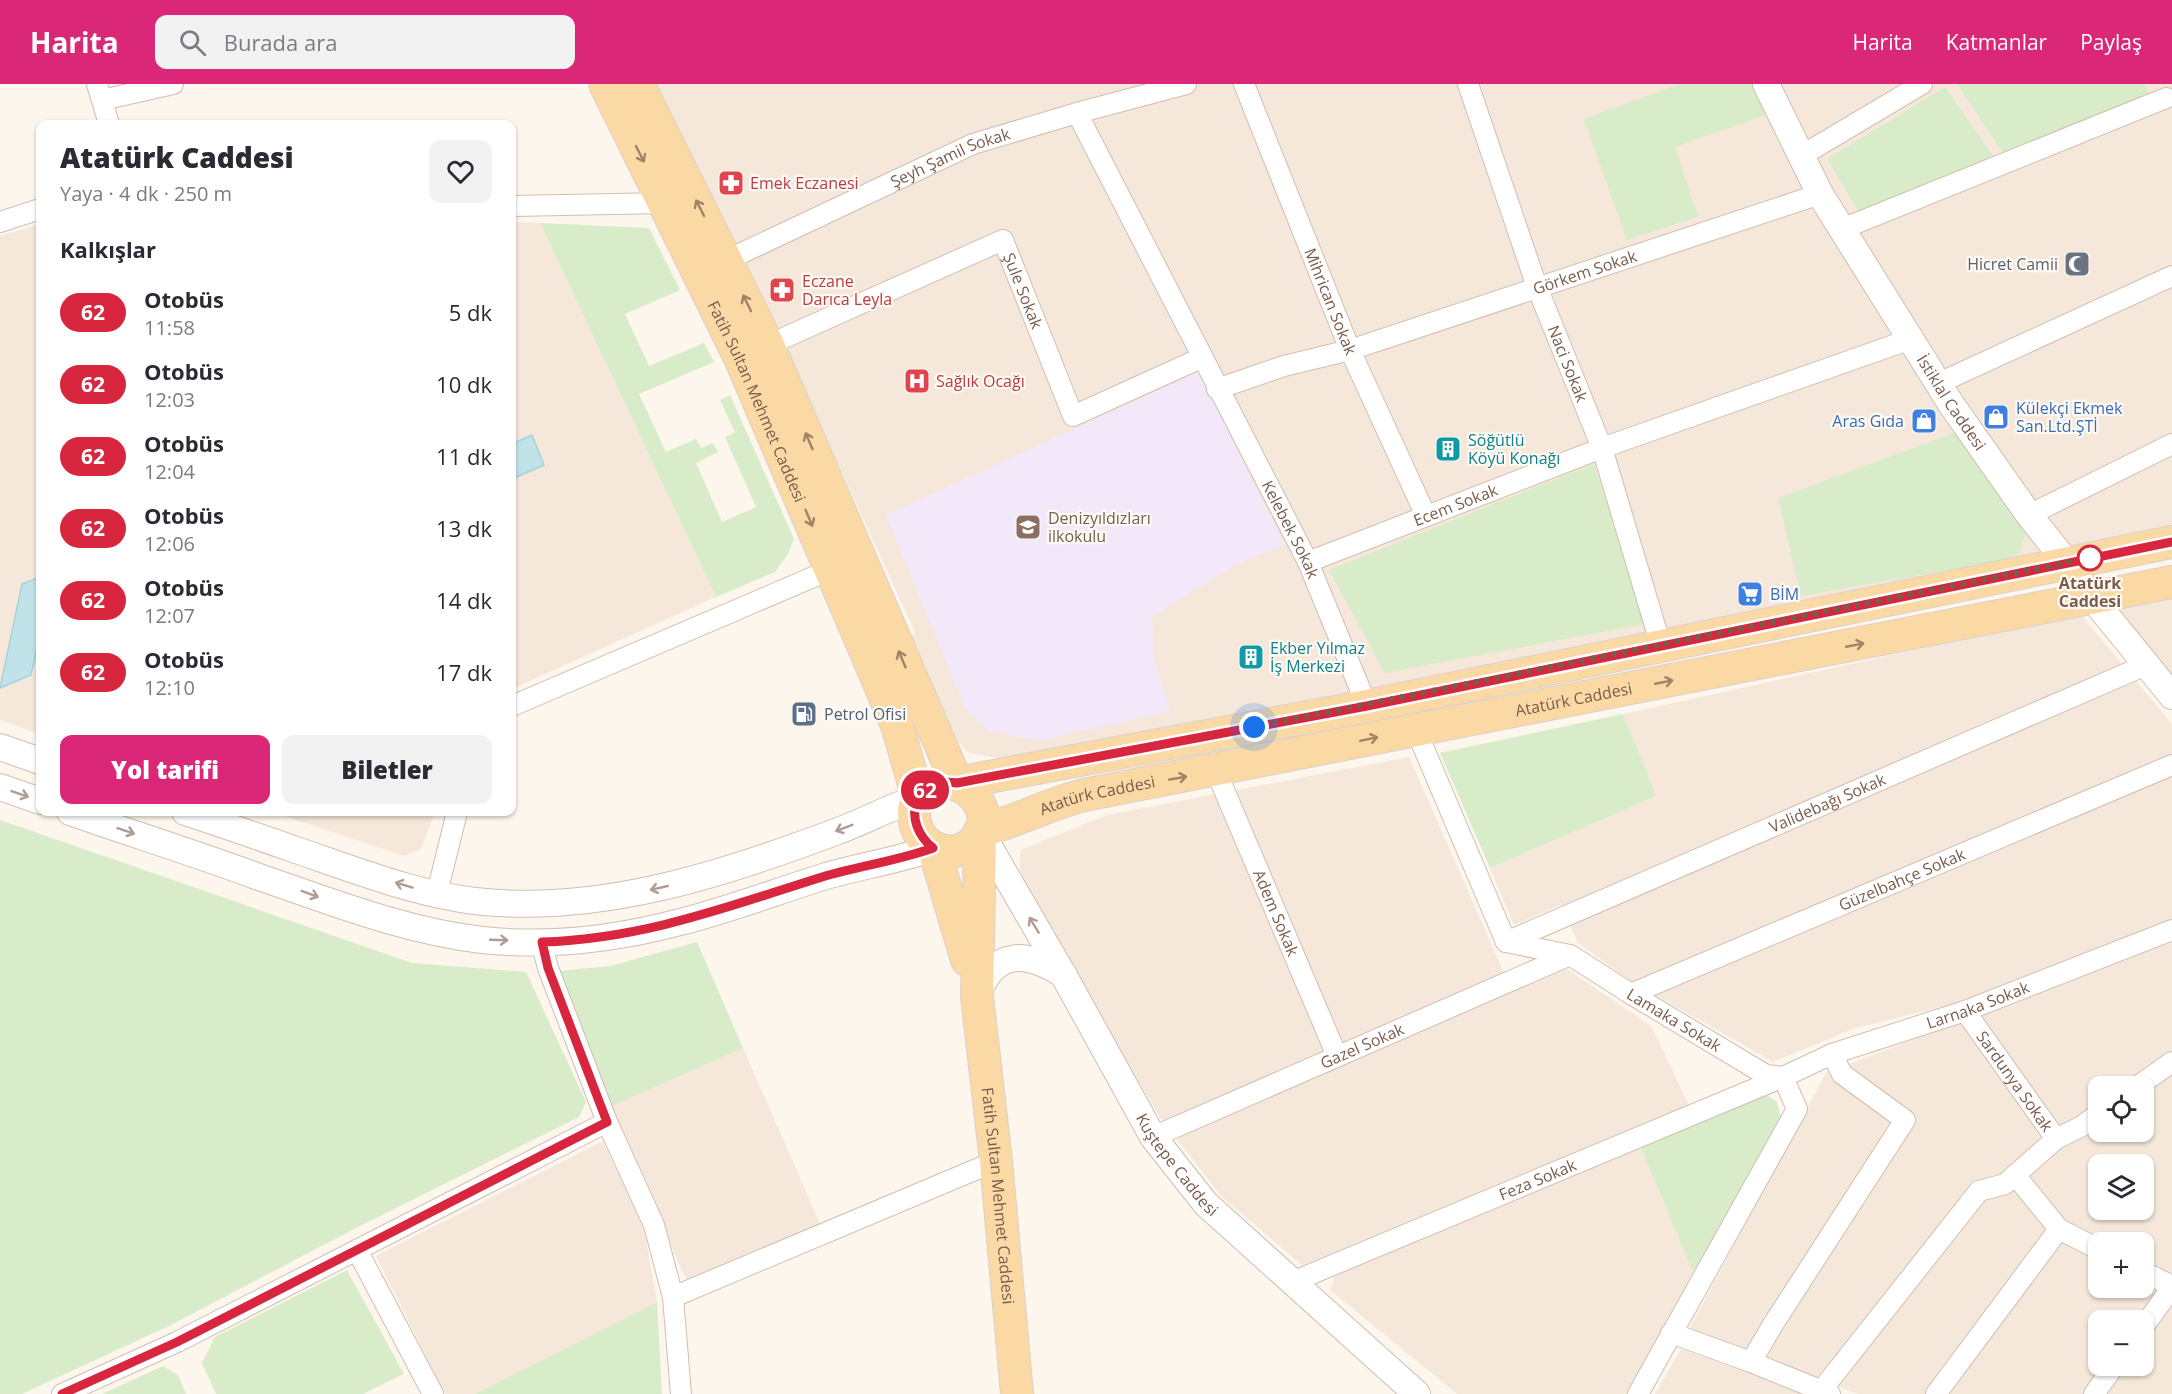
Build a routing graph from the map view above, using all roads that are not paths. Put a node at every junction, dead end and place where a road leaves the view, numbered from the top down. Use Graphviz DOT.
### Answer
graph roads {
  1 [pos="173,84"];
  2 [pos="605,84"];
  3 [pos="1186,84"];
  4 [pos="1244,84"];
  5 [pos="1468,84"];
  6 [pos="1766,84"];
  7 [pos="1922,84"];
  8 [pos="644,86"];
  9 [pos="99,92"];
  10 [pos="2166,97"];
  11 [pos="1077,112"];
  12 [pos="109,120"];
  13 [pos="1801,156"];
  14 [pos="1820,194"];
  15 [pos="665,203"];
  16 [pos="516,206"];
  17 [pos="36,210"];
  18 [pos="0,222"];
  19 [pos="1842,229"];
  20 [pos="727,260"];
  21 [pos="2172,276"];
  22 [pos="1537,287"];
  23 [pos="1911,339"];
  24 [pos="768,345"];
  25 [pos="1350,350"];
  26 [pos="1202,358"];
  27 [pos="1939,383"];
  28 [pos="1217,389"];
  29 [pos="2172,444"];
  30 [pos="1602,448"];
  31 [pos="2029,515"];
  32 [pos="1426,516"];
  33 [pos="2172,542"];
  34 [pos="1308,562"];
  35 [pos="2067,563"];
  36 [pos="832,569"];
  37 [pos="2172,582"];
  38 [pos="2093,599"];
  39 [pos="1661,646"];
  40 [pos="2146,665"];
  41 [pos="2172,696"];
  42 [pos="516,704"];
  43 [pos="1367,706"];
  44 [pos="1416,730"];
  45 [pos="0,747"];
  46 [pos="944,752"];
  47 [pos="36,760"];
  48 [pos="2172,765"];
  49 [pos="909,766"];
  50 [pos="1216,771"];
  51 [pos="1010,773"];
  52 [pos="957,783"];
  53 [pos="0,787"];
  54 [pos="918,798"];
  55 [pos="36,800"];
  56 [pos="880,812"];
  57 [pos="82,816"];
  58 [pos="197,816"];
  59 [pos="456,816"];
  60 [pos="995,827"];
  61 [pos="933,848"];
  62 [pos="899,859"];
  63 [pos="946,885"];
  64 [pos="437,893"];
  65 [pos="2172,930"];
  66 [pos="542,942"];
  67 [pos="1506,942"];
  68 [pos="1570,955"];
  69 [pos="1064,975"];
  70 [pos="1631,994"];
  71 [pos="977,997"];
  72 [pos="1965,1011"];
  73 [pos="1832,1054"];
  74 [pos="1337,1056"];
  75 [pos="2172,1062"];
  76 [pos="2152,1076"];
  77 [pos="1783,1077"];
  78 [pos="607,1122"];
  79 [pos="2088,1122"];
  80 [pos="1153,1137"];
  81 [pos="2056,1139"];
  82 [pos="996,1161"];
  83 [pos="2015,1175"];
  84 [pos="2059,1229"];
  85 [pos="2088,1244"];
  86 [pos="357,1250"];
  87 [pos="2154,1277"];
  88 [pos="1292,1282"];
  89 [pos="2172,1286"];
  90 [pos="673,1297"];
  91 [pos="2154,1312"];
  92 [pos="1671,1333"];
  93 [pos="1751,1362"];
  94 [pos="2107,1376"];
  95 [pos="1826,1392"];
  96 [pos="1414,1393"];
  97 [pos="62,1394"];
  98 [pos="433,1394"];
  99 [pos="681,1394"];
  100 [pos="1017,1394"];
  101 [pos="1638,1394"];
  102 [pos="1936,1394"];
  103 [pos="2094,1394"];
  1 -- 9 [label="street"];
  2 -- 15 [label="main road, Fatih Sultan Mehmet Caddesi, one-way"];
  3 -- 11 [label="street, Şeyh Şamil Sokak"];
  4 -- 25 [label="street, Mihrican Sokak"];
  5 -- 22 [label="street, Naci Sokak"];
  6 -- 13 [label="street, İstiklal Caddesi"];
  7 -- 13 [label="street"];
  20 -- 8 [label="main road, one-way"];
  9 -- 12 [label="street"];
  10 -- 19 [label="street"];
  11 -- 20 [label="street, Şeyh Şamil Sokak"];
  11 -- 26 [label="street, Kelebek Sokak"];
  13 -- 14 [label="street, İstiklal Caddesi"];
  14 -- 19 [label="street, İstiklal Caddesi"];
  14 -- 22 [label="street, Görkem Sokak"];
  15 -- 16 [label="street"];
  15 -- 36 [label="main road, Fatih Sultan Mehmet Caddesi, one-way"];
  17 -- 18 [label="street"];
  19 -- 23 [label="street, İstiklal Caddesi"];
  24 -- 20 [label="main road, Fatih Sultan Mehmet Caddesi, one-way"];
  21 -- 27 [label="street"];
  22 -- 25 [label="street, Görkem Sokak"];
  22 -- 30 [label="street, Naci Sokak"];
  23 -- 27 [label="street, İstiklal Caddesi"];
  23 -- 30 [label="street, Ecem Sokak"];
  24 -- 26 [label="street, Şule Sokak"];
  46 -- 24 [label="main road, Fatih Sultan Mehmet Caddesi, one-way"];
  25 -- 28 [label="street"];
  25 -- 32 [label="street, Mihrican Sokak"];
  26 -- 28 [label="street, Kelebek Sokak"];
  27 -- 31 [label="street, İstiklal Caddesi"];
  28 -- 34 [label="street, Kelebek Sokak"];
  29 -- 31 [label="street"];
  30 -- 32 [label="street, Ecem Sokak"];
  30 -- 39 [label="street, Naci Sokak"];
  31 -- 35 [label="street, İstiklal Caddesi"];
  32 -- 34 [label="street, Ecem Sokak"];
  33 -- 35 [label="main road"];
  34 -- 43 [label="street, Kelebek Sokak"];
  35 -- 38 [label="street, İstiklal Caddesi"];
  35 -- 39 [label="main road"];
  36 -- 42 [label="street"];
  36 -- 49 [label="main road, Fatih Sultan Mehmet Caddesi"];
  37 -- 38 [label="main road, Atatürk Caddesi"];
  38 -- 40 [label="street, İstiklal Caddesi"];
  44 -- 38 [label="main road, Atatürk Caddesi, one-way"];
  39 -- 43 [label="main road"];
  40 -- 41 [label="street, İstiklal Caddesi"];
  40 -- 67 [label="street, Validebağı Sokak"];
  43 -- 51 [label="main road"];
  50 -- 44 [label="main road, Atatürk Caddesi, one-way"];
  44 -- 67 [label="street"];
  45 -- 47 [label="street"];
  46 -- 51 [label="main road"];
  46 -- 52 [label="main road, Fatih Sultan Mehmet Caddesi"];
  48 -- 70 [label="street, Güzelbahçe Sokak"];
  49 -- 54 [label="main road, Fatih Sultan Mehmet Caddesi"];
  49 -- 56 [label="street"];
  60 -- 50 [label="main road, Atatürk Caddesi, one-way"];
  50 -- 74 [label="street, Adem Sokak"];
  51 -- 52 [label="main road"];
  52 -- 54 [label="main road"];
  52 -- 60 [label="main road"];
  53 -- 55 [label="street, one-way"];
  54 -- 56 [label="street"];
  54 -- 61 [label="main road"];
  56 -- 64 [label="street, one-way"];
  57 -- 66 [label="street, one-way"];
  64 -- 58 [label="street, one-way"];
  59 -- 64 [label="street"];
  60 -- 61 [label="main road"];
  69 -- 60 [label="street, Kuştepe Caddesi, one-way"];
  60 -- 71 [label="main road, Fatih Sultan Mehmet Caddesi"];
  61 -- 62 [label="street"];
  61 -- 63 [label="main road, Fatih Sultan Mehmet Caddesi"];
  62 -- 63 [label="street"];
  62 -- 66 [label="street"];
  63 -- 71 [label="main road, Fatih Sultan Mehmet Caddesi"];
  65 -- 72 [label="street, Larnaka Sokak"];
  66 -- 78 [label="street"];
  67 -- 68 [label="street, Lamaka Sokak"];
  68 -- 70 [label="street, Lamaka Sokak"];
  68 -- 74 [label="street, Gazel Sokak"];
  69 -- 71 [label="street"];
  69 -- 80 [label="street, Kuştepe Caddesi"];
  70 -- 77 [label="street, Lamaka Sokak"];
  71 -- 82 [label="main road, Fatih Sultan Mehmet Caddesi"];
  72 -- 73 [label="street, Larnaka Sokak"];
  72 -- 81 [label="street, Sardunya Sokak"];
  73 -- 77 [label="street, Larnaka Sokak"];
  73 -- 93 [label="street"];
  74 -- 80 [label="street, Gazel Sokak"];
  75 -- 76 [label="street"];
  77 -- 88 [label="street, Feza Sokak"];
  77 -- 92 [label="street"];
  78 -- 86 [label="street"];
  78 -- 90 [label="street"];
  79 -- 81 [label="street, Sardunya Sokak"];
  80 -- 88 [label="street, Kuştepe Caddesi"];
  81 -- 83 [label="street"];
  82 -- 90 [label="street"];
  82 -- 100 [label="main road, Fatih Sultan Mehmet Caddesi"];
  83 -- 84 [label="street"];
  83 -- 95 [label="street"];
  84 -- 85 [label="street"];
  84 -- 102 [label="street"];
  86 -- 97 [label="street"];
  86 -- 98 [label="street"];
  87 -- 89 [label="street"];
  88 -- 96 [label="street, Kuştepe Caddesi"];
  89 -- 91 [label="street"];
  90 -- 99 [label="street"];
  92 -- 93 [label="street"];
  92 -- 101 [label="street"];
  93 -- 95 [label="street"];
  94 -- 103 [label="street"];
}
